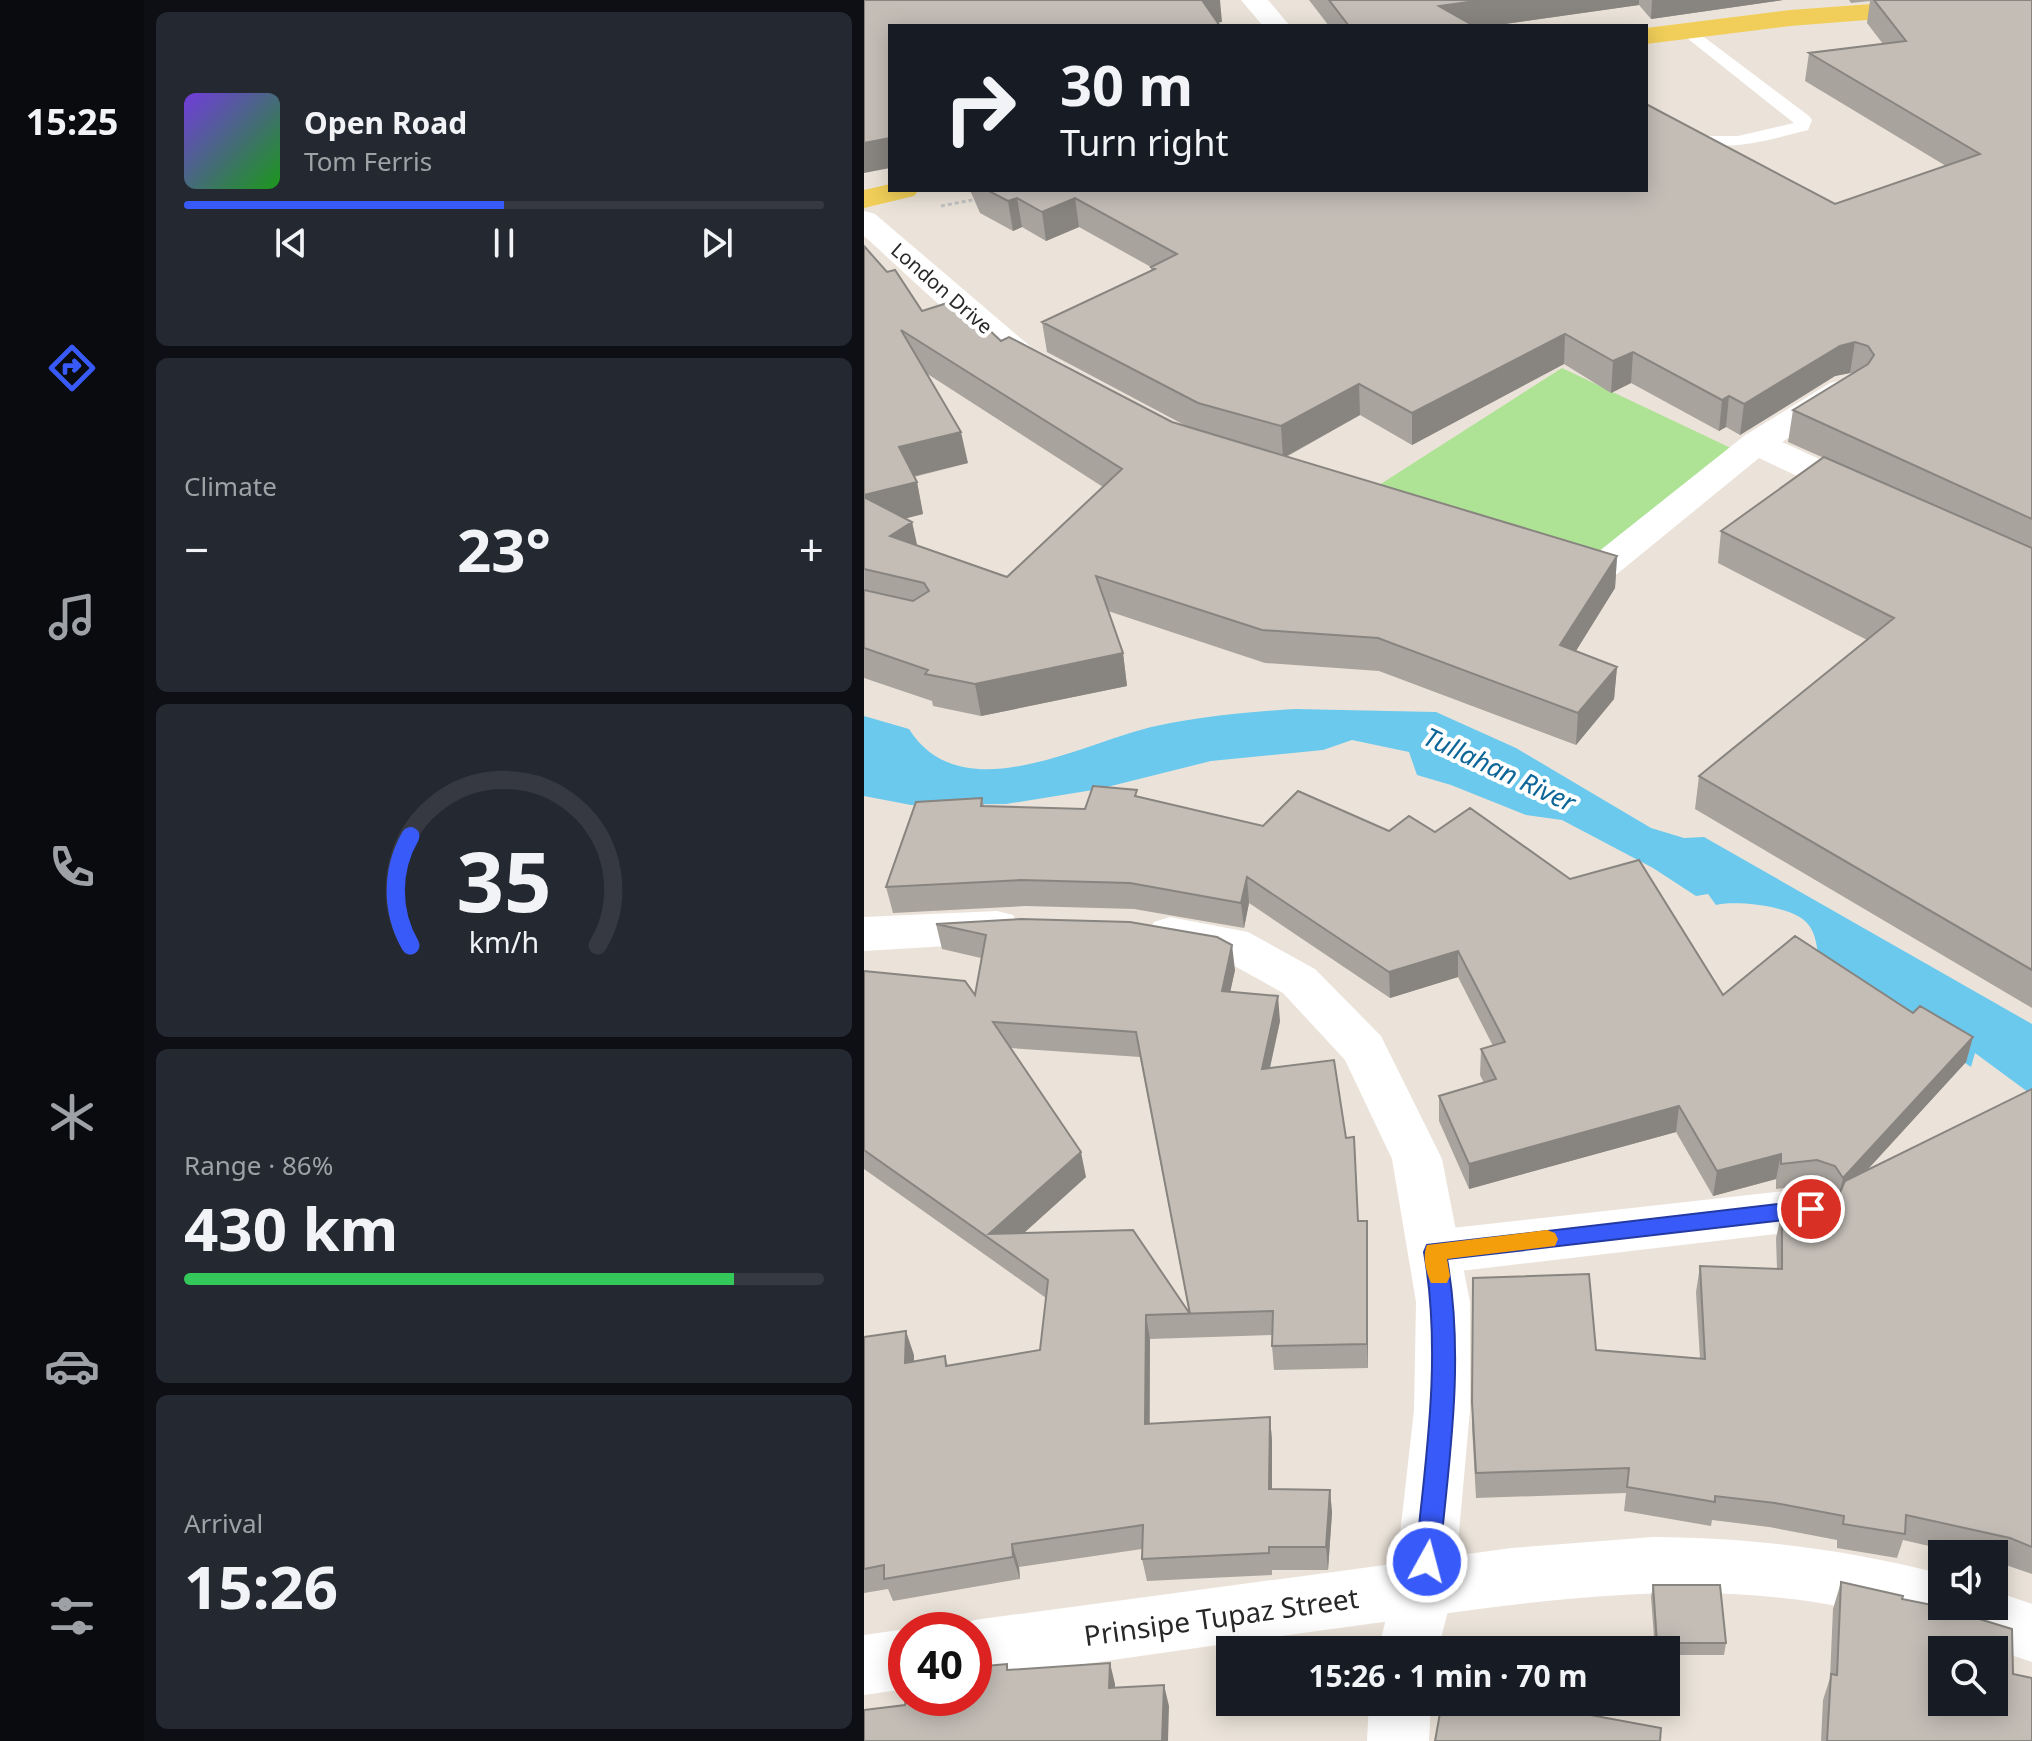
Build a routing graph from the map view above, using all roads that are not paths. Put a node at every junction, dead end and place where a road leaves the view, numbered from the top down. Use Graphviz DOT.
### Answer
graph roads {
  1 [pos="1254,0"];
  2 [pos="2029,0"];
  3 [pos="1948,2"];
  4 [pos="1275,24"];
  5 [pos="1688,30"];
  6 [pos="1648,36"];
  7 [pos="1648,112"];
  8 [pos="895,192"];
  9 [pos="864,199"];
  10 [pos="864,220"];
  11 [pos="1076,384"];
  12 [pos="1849,386"];
  13 [pos="1756,443"];
  14 [pos="1894,507"];
  15 [pos="1529,544"];
  16 [pos="1042,926"];
  17 [pos="1119,928"];
  18 [pos="864,934"];
  19 [pos="1811,1209"];
  20 [pos="1434,1252"];
  21 [pos="1424,1588"];
  22 [pos="1928,1600"];
  23 [pos="1993,1620"];
  24 [pos="2032,1633"];
  25 [pos="1412,1636"];
  26 [pos="992,1648"];
  27 [pos="888,1662"];
  28 [pos="864,1665"];
  29 [pos="1399,1716"];
  30 [pos="1398,1741"];
  1 -- 4 [label="street"];
  2 -- 3 [label="main road"];
  3 -- 5 [label="main road"];
  5 -- 6 [label="main road"];
  5 -- 7 [label="lane"];
  8 -- 9 [label="main road"];
  10 -- 11 [label="street, London Drive"];
  12 -- 13 [label="street"];
  13 -- 14 [label="street"];
  13 -- 15 [label="street"];
  16 -- 18 [label="street"];
  17 -- 20 [label="street"];
  19 -- 20 [label="street"];
  20 -- 21 [label="street"];
  21 -- 22 [label="street, Prinsipe Tupaz Street"];
  21 -- 25 [label="street"];
  21 -- 26 [label="street, Prinsipe Tupaz Street"];
  23 -- 24 [label="street"];
  27 -- 28 [label="street"];
  29 -- 30 [label="street"];
}
